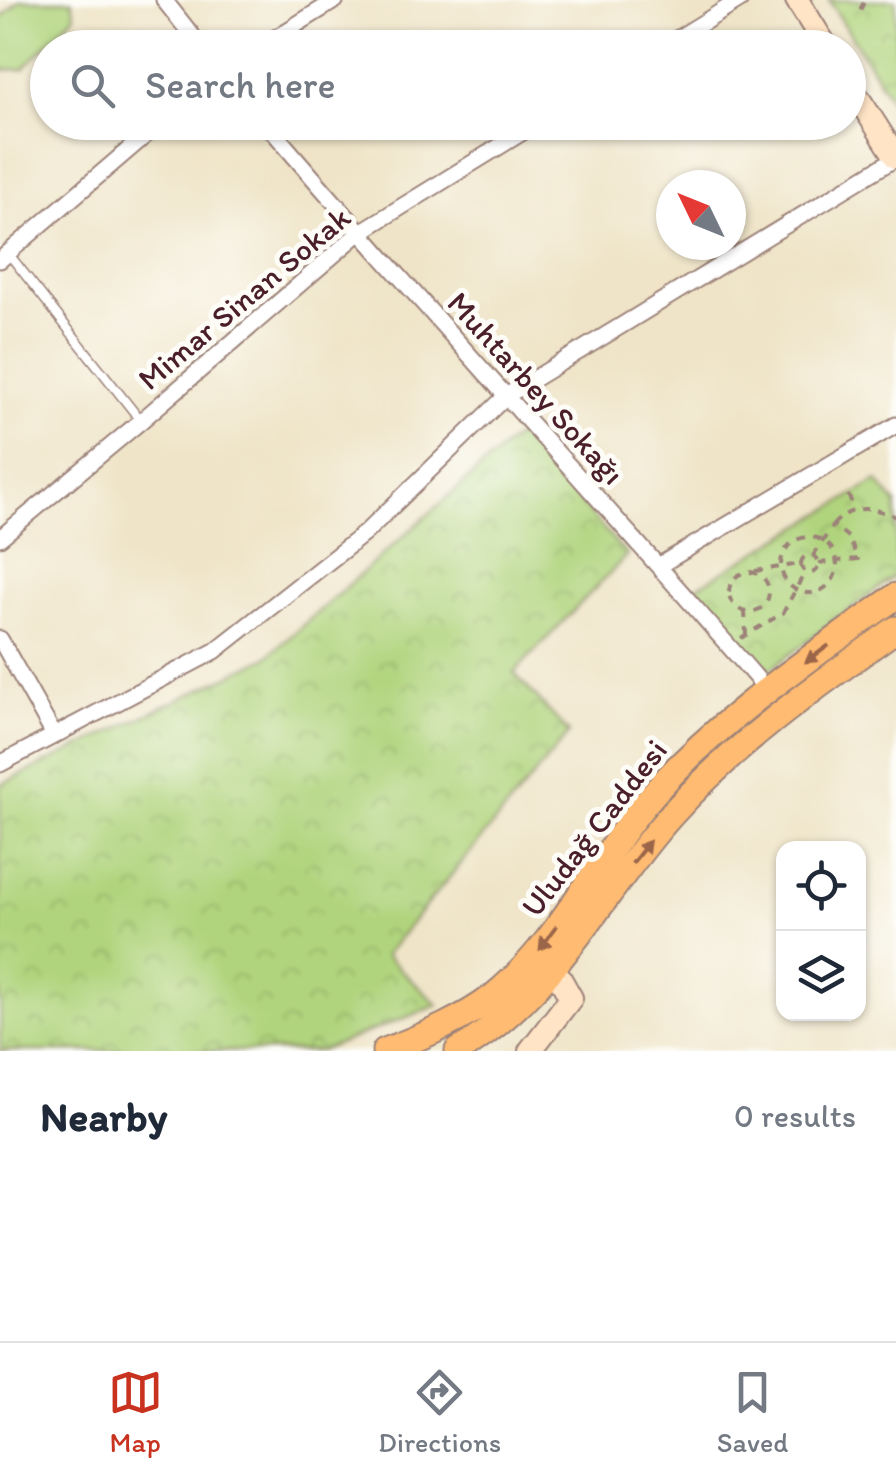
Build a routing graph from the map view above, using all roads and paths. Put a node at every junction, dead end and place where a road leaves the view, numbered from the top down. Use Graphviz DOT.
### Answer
graph roads {
  1 [pos="164,0"];
  2 [pos="336,0"];
  3 [pos="740,0"];
  4 [pos="797,0"];
  5 [pos="865,0"];
  6 [pos="860,10"];
  7 [pos="188,30"];
  8 [pos="288,30"];
  9 [pos="691,30"];
  10 [pos="816,30"];
  11 [pos="866,110"];
  12 [pos="139,140"];
  13 [pos="280,140"];
  14 [pos="511,140"];
  15 [pos="896,157"];
  16 [pos="359,233"];
  17 [pos="4,256"];
  18 [pos="506,396"];
  19 [pos="141,421"];
  20 [pos="896,424"];
  21 [pos="848,496"];
  22 [pos="855,509"];
  23 [pos="896,517"];
  24 [pos="833,525"];
  25 [pos="0,538"];
  26 [pos="823,540"];
  27 [pos="813,556"];
  28 [pos="837,560"];
  29 [pos="819,562"];
  30 [pos="800,564"];
  31 [pos="660,565"];
  32 [pos="780,567"];
  33 [pos="750,572"];
  34 [pos="805,572"];
  35 [pos="794,590"];
  36 [pos="896,596"];
  37 [pos="744,611"];
  38 [pos="896,628"];
  39 [pos="746,635"];
  40 [pos="0,638"];
  41 [pos="728,645"];
  42 [pos="767,690"];
  43 [pos="54,735"];
  44 [pos="0,764"];
  45 [pos="554,968"];
  46 [pos="385,1051"];
  47 [pos="458,1051"];
  48 [pos="530,1051"];
  1 -- 7 [label="street"];
  2 -- 8 [label="street"];
  3 -- 9 [label="street"];
  4 -- 10 [label="main road"];
  5 -- 6 [label="path"];
  11 -- 15 [label="main road"];
  12 -- 17 [label="street"];
  13 -- 16 [label="street, Muhtarbey Sokağı"];
  14 -- 16 [label="street, Mimar Sinan Sokak"];
  15 -- 18 [label="street"];
  16 -- 18 [label="street, Muhtarbey Sokağı"];
  16 -- 19 [label="street, Mimar Sinan Sokak"];
  17 -- 19 [label="lane"];
  18 -- 31 [label="street, Muhtarbey Sokağı"];
  18 -- 43 [label="street"];
  19 -- 25 [label="street, Mimar Sinan Sokak"];
  20 -- 31 [label="street"];
  21 -- 22 [label="path"];
  22 -- 23 [label="path"];
  22 -- 24 [label="path"];
  24 -- 26 [label="path"];
  24 -- 28 [label="path"];
  26 -- 27 [label="path"];
  26 -- 28 [label="path"];
  26 -- 32 [label="path"];
  27 -- 29 [label="path"];
  27 -- 30 [label="path"];
  28 -- 29 [label="path"];
  28 -- 35 [label="path"];
  29 -- 34 [label="path"];
  30 -- 32 [label="path"];
  30 -- 34 [label="path"];
  31 -- 41 [label="street, Muhtarbey Sokağı"];
  32 -- 33 [label="path"];
  32 -- 35 [label="path"];
  33 -- 37 [label="path"];
  33 -- 37 [label="path"];
  34 -- 35 [label="path"];
  35 -- 39 [label="path"];
  36 -- 42 [label="main road, Uludağ Caddesi, one-way"];
  37 -- 39 [label="path"];
  45 -- 38 [label="main road, one-way"];
  39 -- 41 [label="path"];
  40 -- 43 [label="street"];
  41 -- 42 [label="street, Muhtarbey Sokağı"];
  42 -- 46 [label="main road, Uludağ Caddesi, one-way"];
  43 -- 44 [label="street"];
  45 -- 47 [label="main road"];
  45 -- 48 [label="main road"];
}
